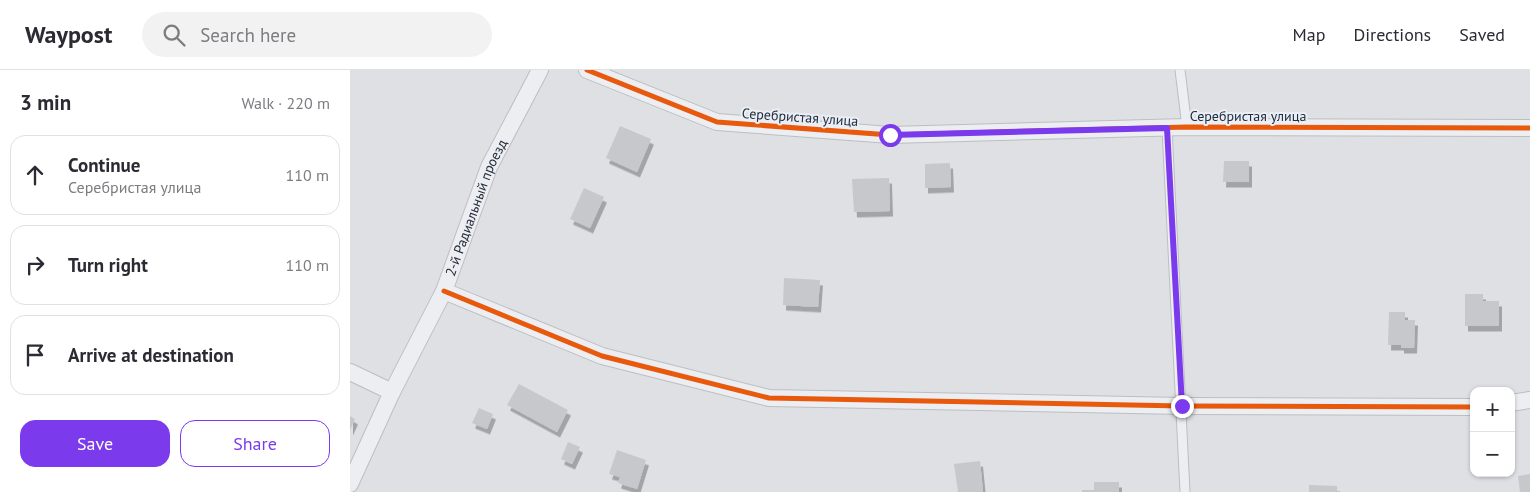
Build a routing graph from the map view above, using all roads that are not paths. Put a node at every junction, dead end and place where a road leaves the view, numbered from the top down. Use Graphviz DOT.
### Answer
graph roads {
  1 [pos="540,70"];
  2 [pos="587,70"];
  3 [pos="1180,70"];
  4 [pos="1187,127"];
  5 [pos="1167,128"];
  6 [pos="1530,128"];
  7 [pos="444,291"];
  8 [pos="350,372"];
  9 [pos="392,392"];
  10 [pos="1530,400"];
  11 [pos="1515,402"];
  12 [pos="1182,406"];
  13 [pos="1470,407"];
  14 [pos="350,484"];
  15 [pos="1185,492"];
  1 -- 7 [label="street, 2-й Радиальный проезд"];
  2 -- 5 [label="street, Серебристая улица"];
  3 -- 4 [label="lane"];
  4 -- 5 [label="street, Серебристая улица"];
  4 -- 6 [label="street, Серебристая улица"];
  5 -- 12 [label="lane"];
  7 -- 9 [label="street, 2-й Радиальный проезд"];
  7 -- 12 [label="street"];
  8 -- 9 [label="street"];
  9 -- 14 [label="street, 2-й Радиальный проезд"];
  10 -- 11 [label="street"];
  12 -- 13 [label="street"];
  12 -- 15 [label="lane"];
}
